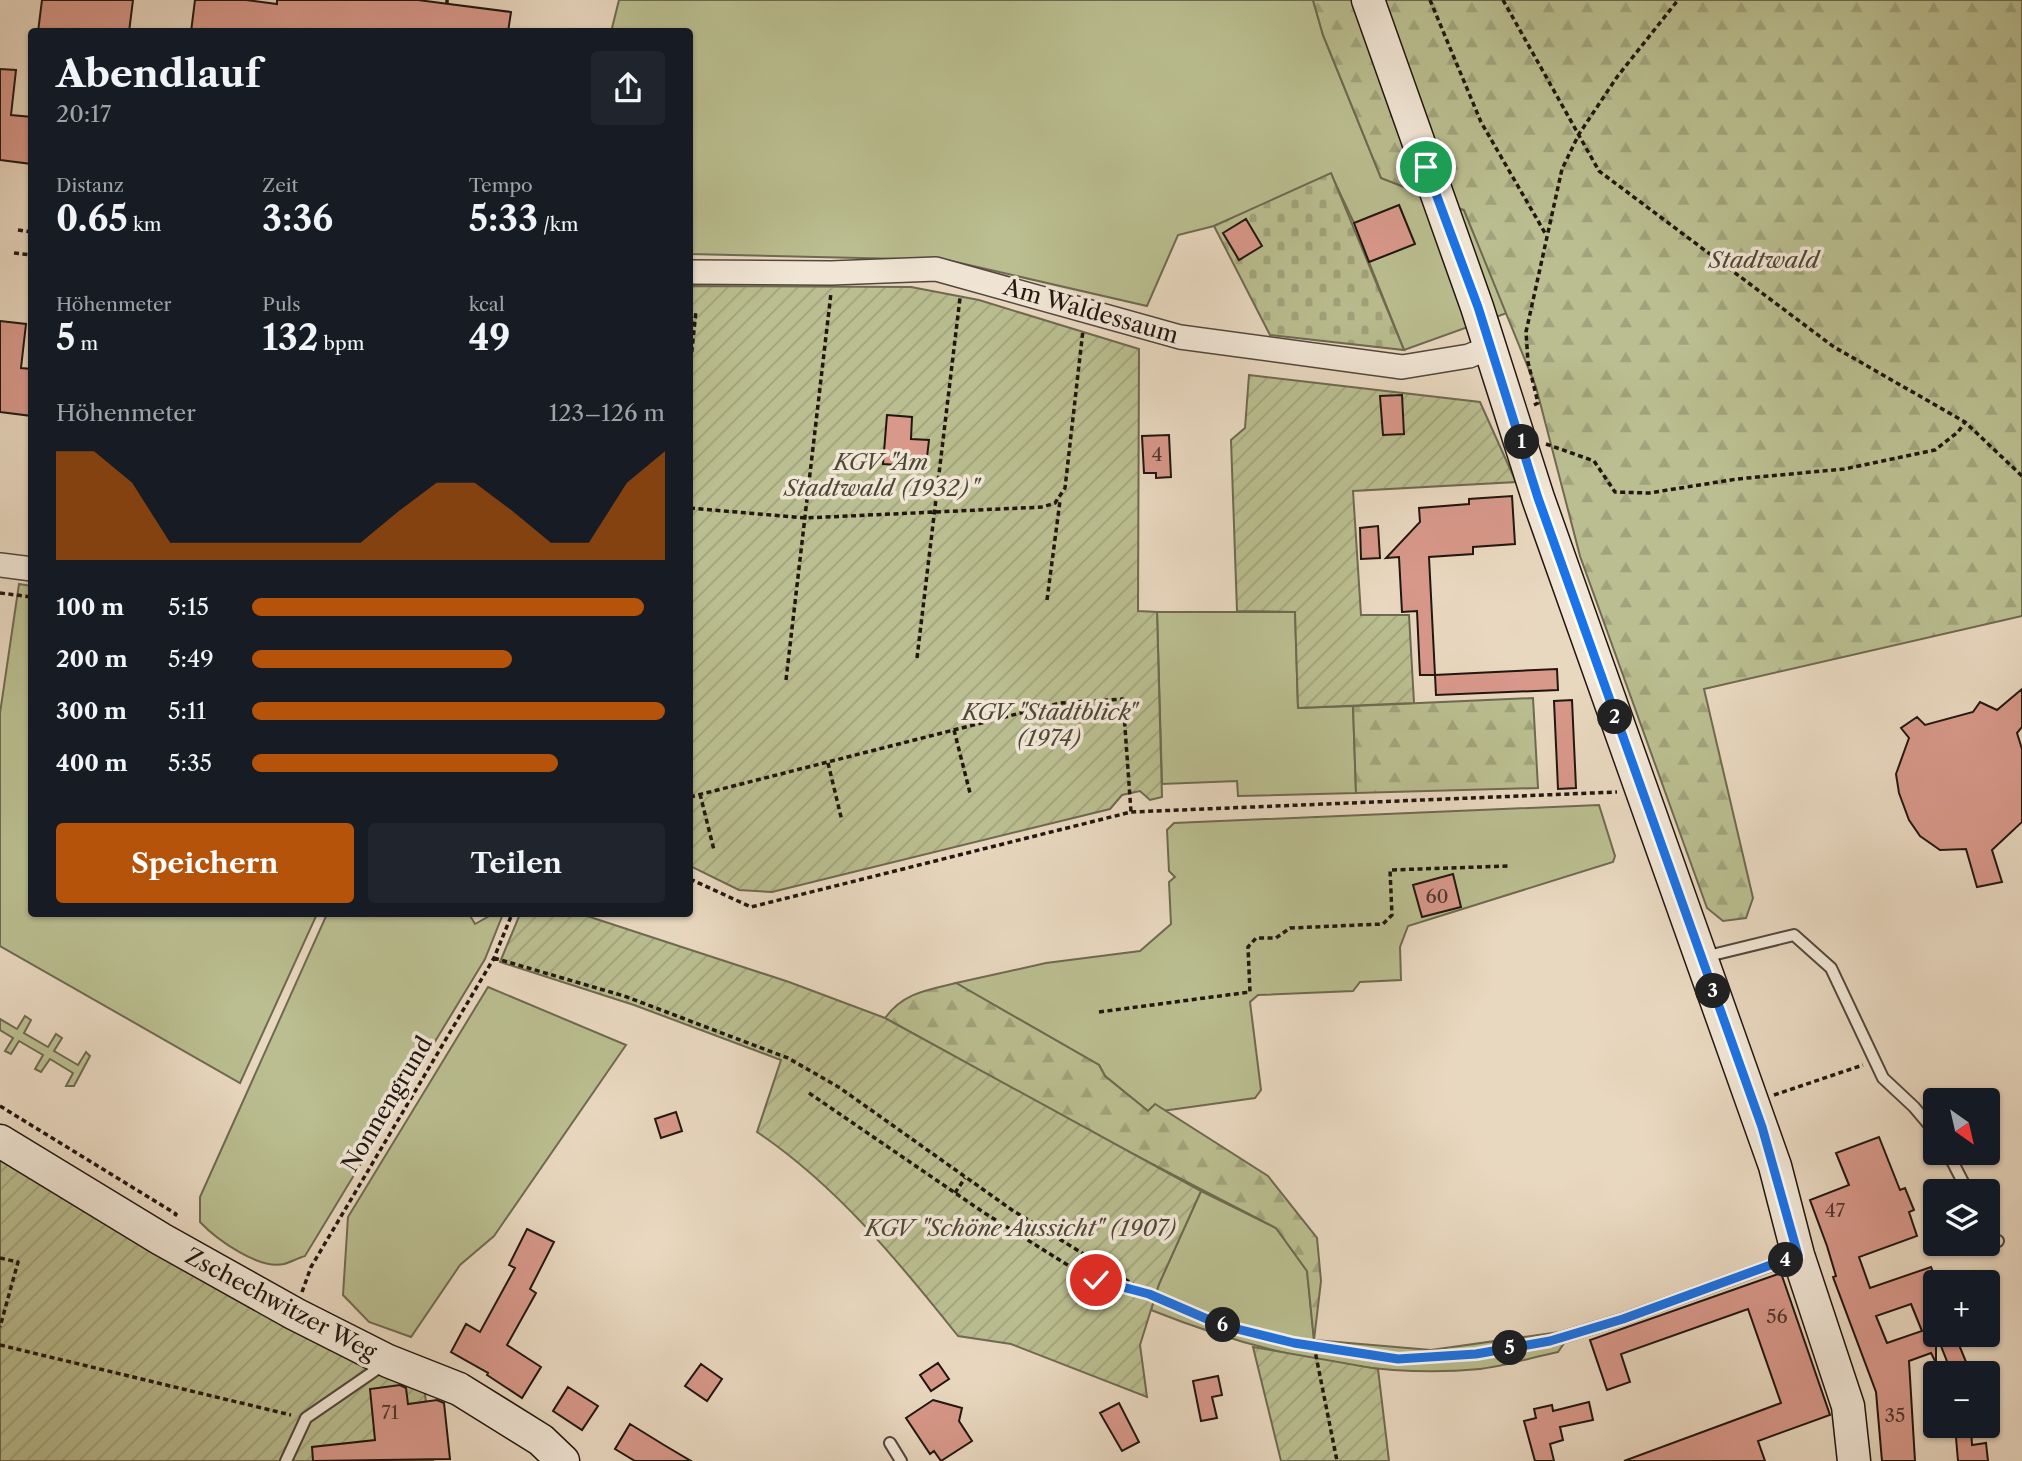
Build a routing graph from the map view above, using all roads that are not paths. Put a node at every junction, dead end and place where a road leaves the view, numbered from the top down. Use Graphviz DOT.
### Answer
graph roads {
  1 [pos="1368,0"];
  2 [pos="693,272"];
  3 [pos="1491,347"];
  4 [pos="0,565"];
  5 [pos="28,568"];
  6 [pos="1702,958"];
  7 [pos="1923,1118"];
  8 [pos="0,1141"];
  9 [pos="1798,1255"];
  10 [pos="1550,1341"];
  11 [pos="388,1361"];
  12 [pos="890,1443"];
  13 [pos="286,1461"];
  14 [pos="563,1461"];
  15 [pos="901,1461"];
  16 [pos="1854,1461"];
  1 -- 3 [label="street"];
  2 -- 3 [label="street, Am Waldessaum"];
  3 -- 6 [label="street"];
  4 -- 5 [label="street"];
  6 -- 7 [label="lane"];
  6 -- 9 [label="street"];
  8 -- 11 [label="street, Zschechwitzer Weg"];
  9 -- 10 [label="lane"];
  9 -- 16 [label="street"];
  11 -- 13 [label="lane"];
  11 -- 14 [label="street, Zschechwitzer Weg"];
  12 -- 15 [label="lane"];
}
